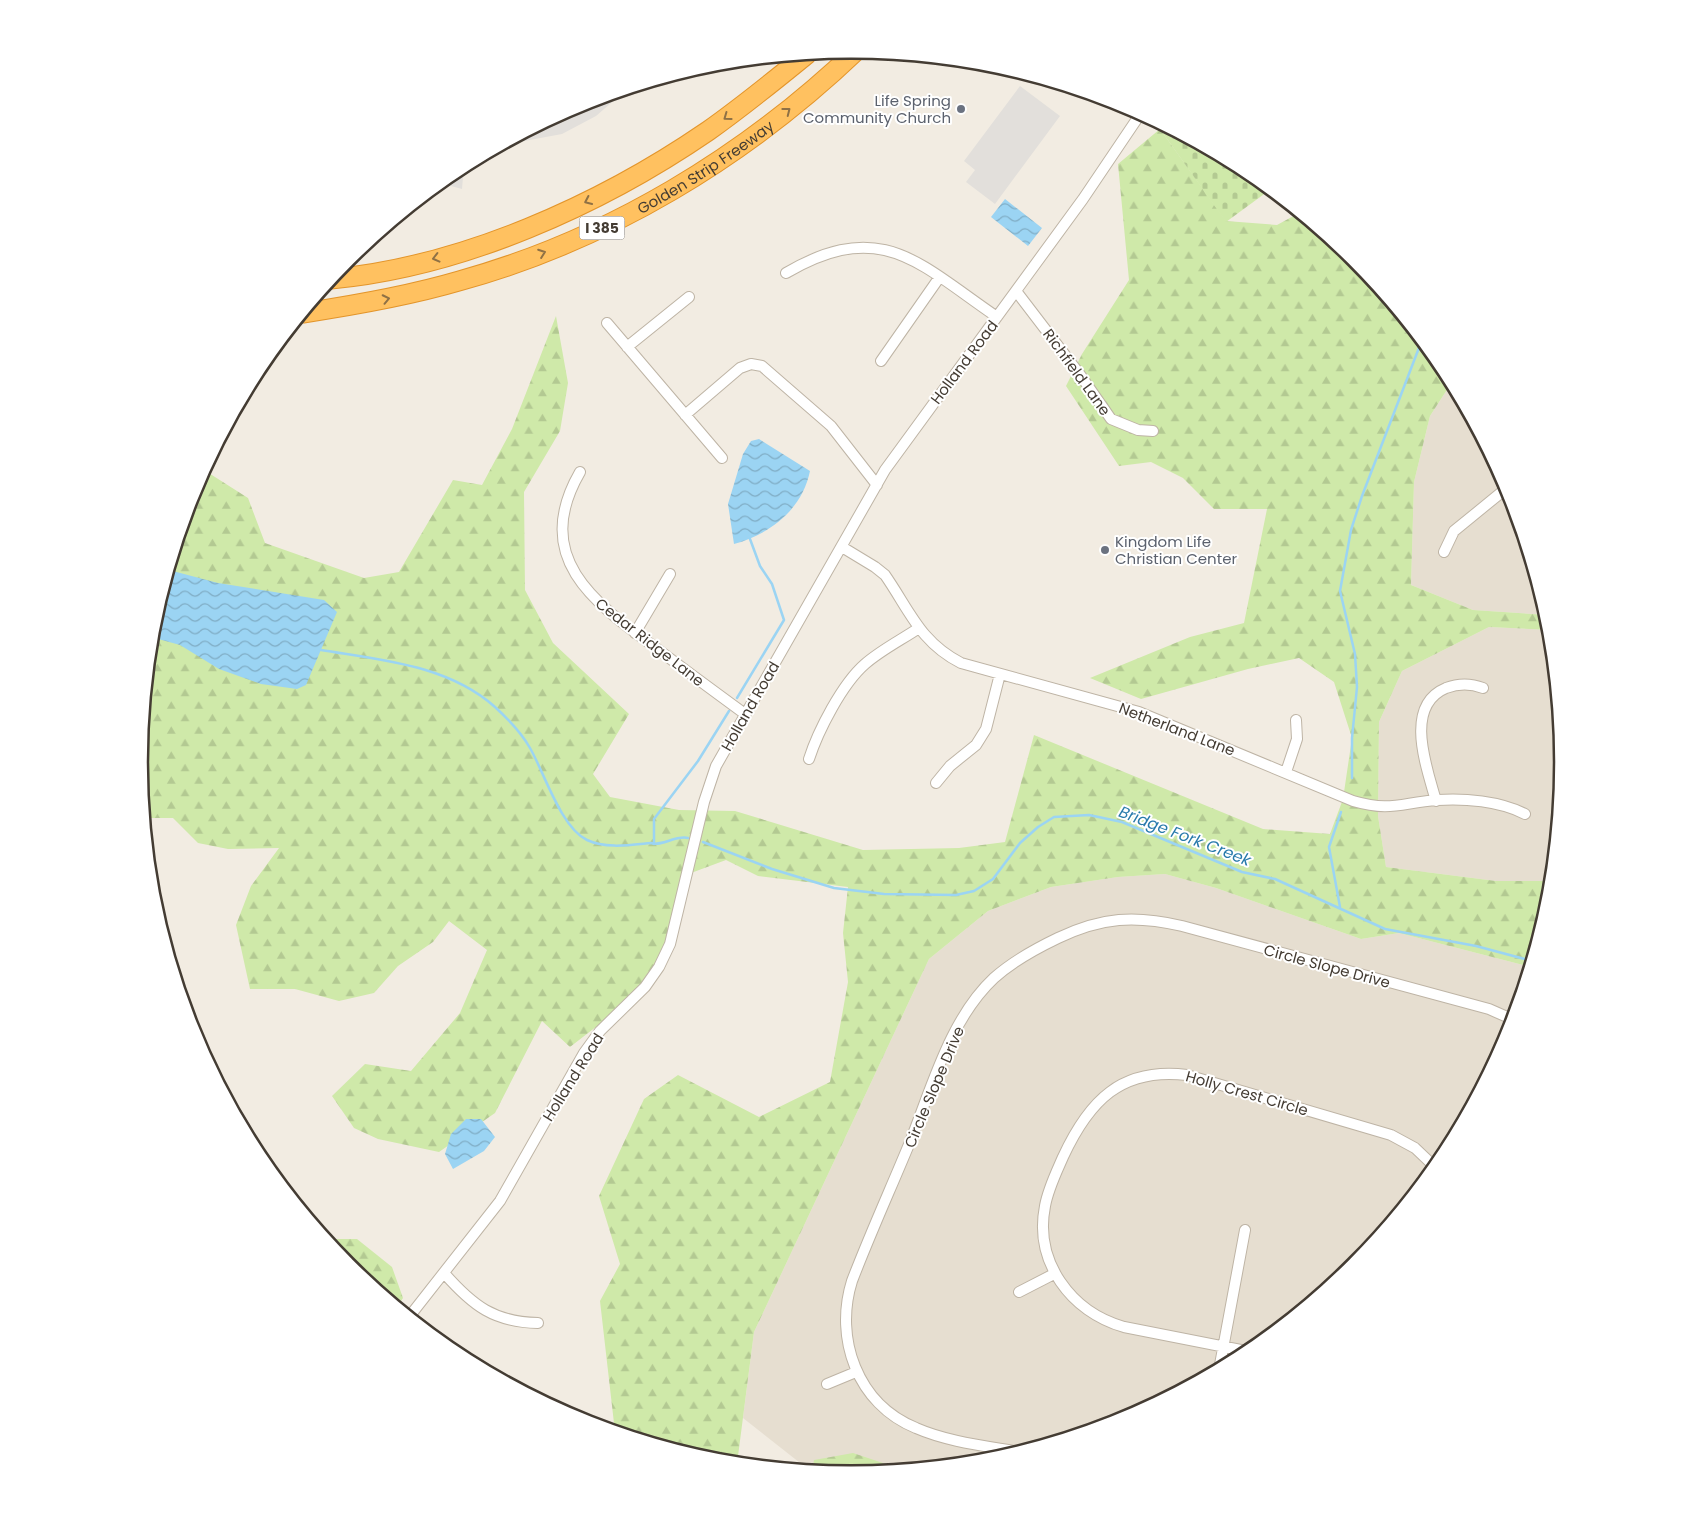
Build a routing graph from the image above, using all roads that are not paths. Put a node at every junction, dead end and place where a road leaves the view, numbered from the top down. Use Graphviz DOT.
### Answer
graph roads {
  1 [pos="847,59"];
  2 [pos="797,61"];
  3 [pos="1137,119"];
  4 [pos="786,273"];
  5 [pos="341,278"];
  6 [pos="939,278"];
  7 [pos="1016,291"];
  8 [pos="689,297"];
  9 [pos="362,304"];
  10 [pos="311,312"];
  11 [pos="997,317"];
  12 [pos="305,319"];
  13 [pos="607,323"];
  14 [pos="627,347"];
  15 [pos="881,361"];
  16 [pos="685,415"];
  17 [pos="1153,430"];
  18 [pos="722,458"];
  19 [pos="580,472"];
  20 [pos="877,485"];
  21 [pos="1502,492"];
  22 [pos="842,547"];
  23 [pos="1444,552"];
  24 [pos="670,574"];
  25 [pos="920,628"];
  26 [pos="635,633"];
  27 [pos="1000,674"];
  28 [pos="1483,688"];
  29 [pos="745,714"];
  30 [pos="1296,720"];
  31 [pos="809,759"];
  32 [pos="1286,772"];
  33 [pos="936,783"];
  34 [pos="1436,800"];
  35 [pos="1525,814"];
  36 [pos="1508,1017"];
  37 [pos="1431,1162"];
  38 [pos="1245,1230"];
  39 [pos="444,1273"];
  40 [pos="1054,1274"];
  41 [pos="1019,1292"];
  42 [pos="413,1313"];
  43 [pos="538,1323"];
  44 [pos="1223,1346"];
  45 [pos="1240,1350"];
  46 [pos="1220,1362"];
  47 [pos="856,1372"];
  48 [pos="827,1384"];
  49 [pos="1005,1449"];
  9 -- 1 [label="highway, Golden Strip Freeway / I 385, one-way"];
  2 -- 5 [label="highway, Golden Strip Freeway / I 385, one-way"];
  3 -- 7 [label="street, Holland Road"];
  4 -- 6 [label="street"];
  6 -- 11 [label="street"];
  6 -- 15 [label="street"];
  7 -- 11 [label="street, Holland Road"];
  7 -- 17 [label="street, Richfield Lane"];
  8 -- 14 [label="street"];
  9 -- 10 [label="highway, Golden Strip Freeway / I 385"];
  9 -- 12 [label="highway"];
  11 -- 20 [label="street, Holland Road"];
  13 -- 14 [label="street"];
  14 -- 16 [label="street"];
  16 -- 18 [label="street"];
  16 -- 20 [label="street"];
  19 -- 26 [label="street, Cedar Ridge Lane"];
  20 -- 22 [label="street, Holland Road"];
  21 -- 23 [label="street"];
  22 -- 25 [label="street, Netherland Lane"];
  22 -- 29 [label="street, Holland Road"];
  24 -- 26 [label="street"];
  25 -- 27 [label="street, Netherland Lane"];
  25 -- 31 [label="street"];
  26 -- 29 [label="street, Cedar Ridge Lane"];
  27 -- 32 [label="street, Netherland Lane"];
  27 -- 33 [label="street"];
  28 -- 34 [label="street"];
  29 -- 39 [label="street, Holland Road"];
  30 -- 32 [label="street"];
  32 -- 34 [label="street, Netherland Lane"];
  34 -- 35 [label="street, Netherland Lane"];
  36 -- 47 [label="street, Circle Slope Drive"];
  37 -- 40 [label="street, Holly Crest Circle"];
  38 -- 44 [label="street"];
  39 -- 42 [label="street, Holland Road"];
  39 -- 43 [label="street"];
  40 -- 41 [label="street"];
  40 -- 44 [label="street, Holly Crest Circle"];
  44 -- 45 [label="street, Holly Crest Circle"];
  44 -- 46 [label="street"];
  47 -- 48 [label="street"];
  47 -- 49 [label="street, Circle Slope Drive"];
}
